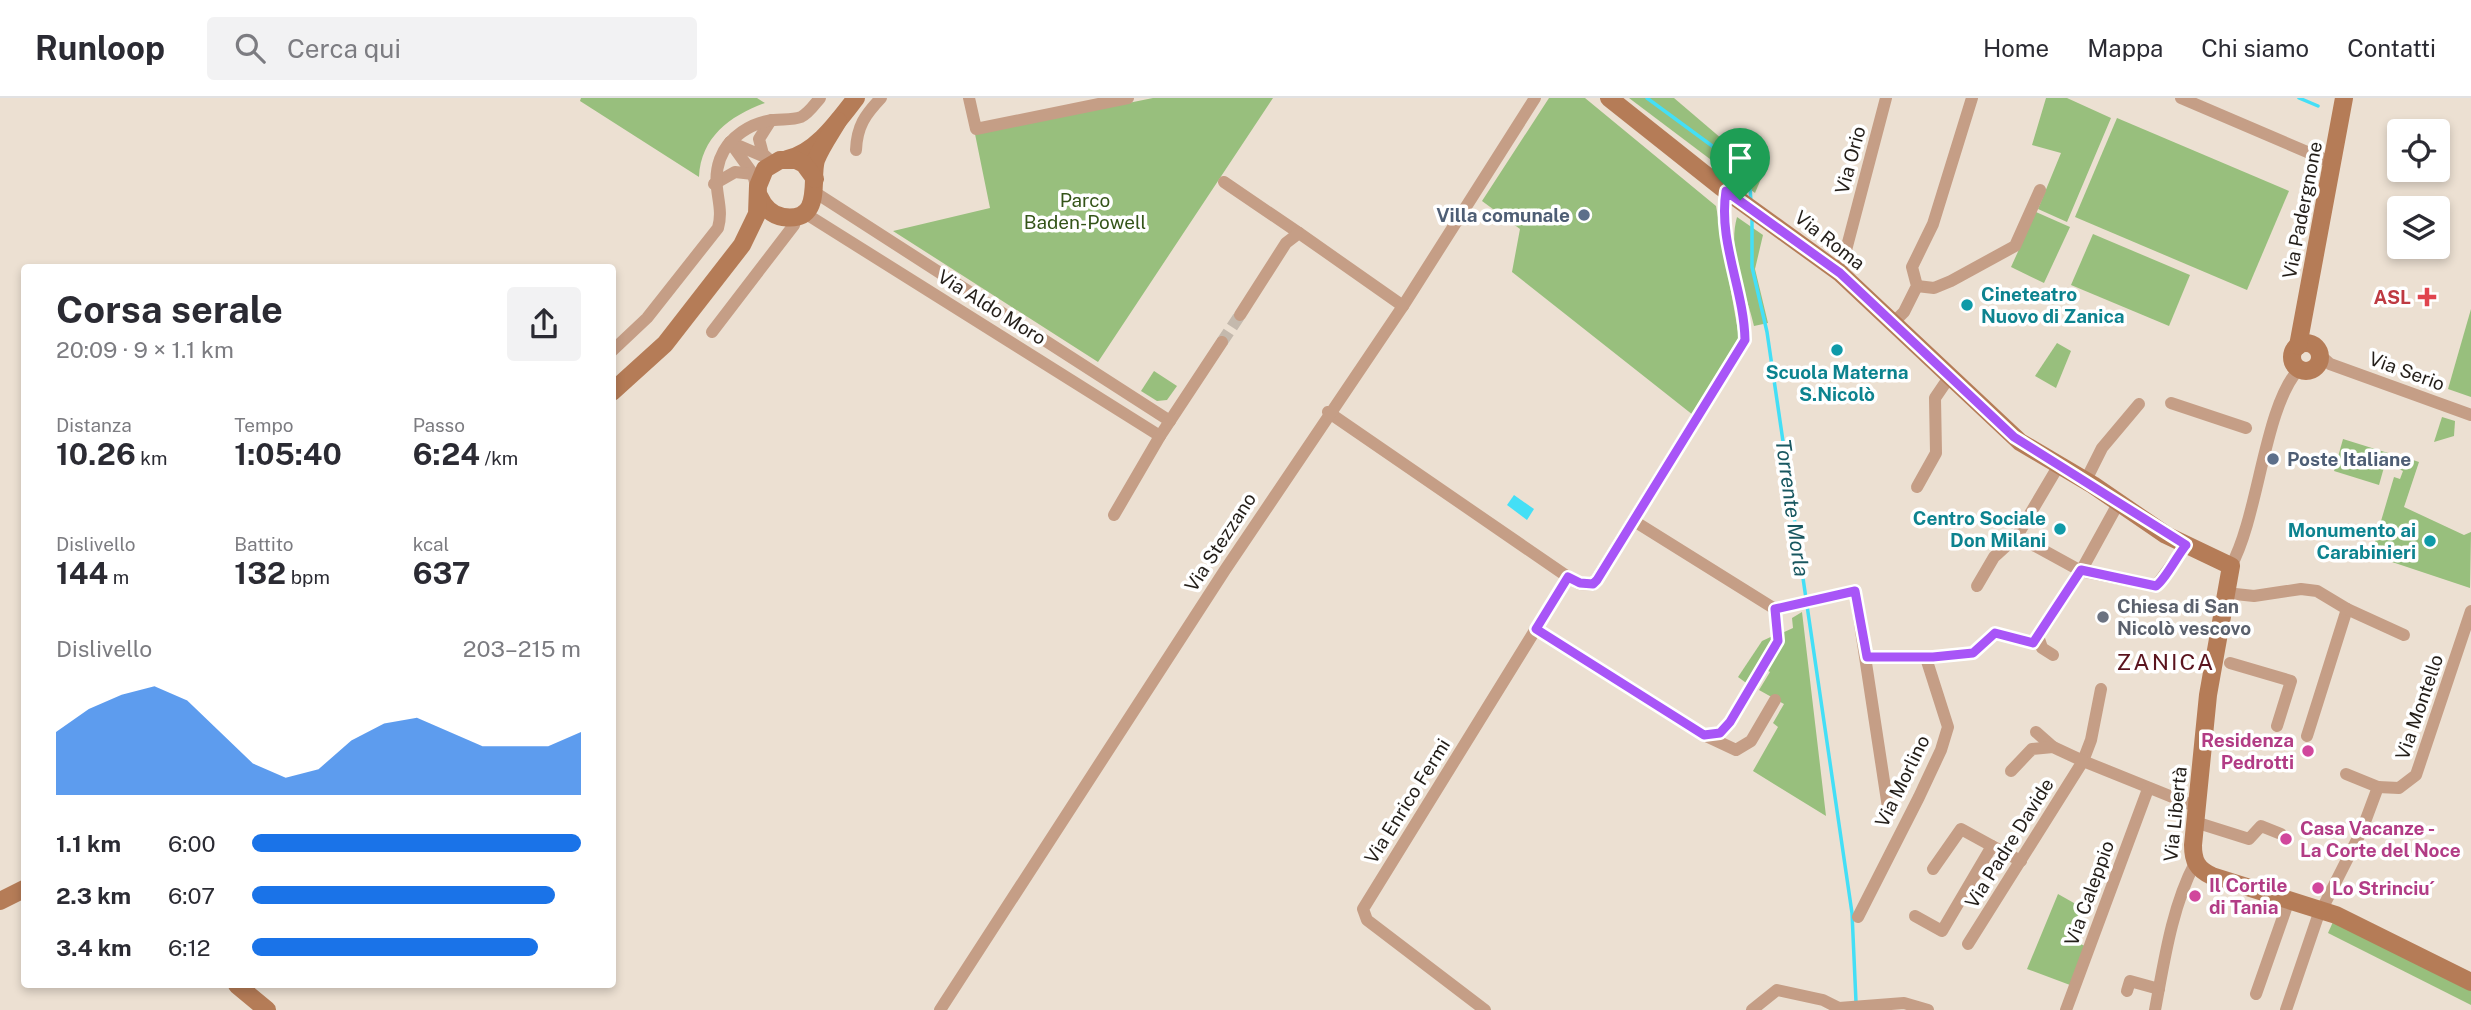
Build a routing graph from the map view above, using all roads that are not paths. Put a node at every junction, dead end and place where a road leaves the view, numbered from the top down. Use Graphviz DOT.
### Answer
graph roads {
  1 [pos="820,98"];
  2 [pos="856,98"];
  3 [pos="881,98"];
  4 [pos="969,98"];
  5 [pos="1128,98"];
  6 [pos="1535,98"];
  7 [pos="1609,98"];
  8 [pos="1886,98"];
  9 [pos="1972,98"];
  10 [pos="2181,98"];
  11 [pos="2344,98"];
  12 [pos="771,120"];
  13 [pos="838,121"];
  14 [pos="730,142"];
  15 [pos="856,150"];
  16 [pos="776,160"];
  17 [pos="2333,163"];
  18 [pos="752,174"];
  19 [pos="1224,182"];
  20 [pos="714,184"];
  21 [pos="815,186"];
  22 [pos="2040,190"];
  23 [pos="1733,195"];
  24 [pos="759,196"];
  25 [pos="794,215"];
  26 [pos="1299,233"];
  27 [pos="742,245"];
  28 [pos="1840,273"];
  29 [pos="1917,286"];
  30 [pos="1403,306"];
  31 [pos="1240,314"];
  32 [pos="1894,322"];
  33 [pos="712,332"];
  34 [pos="2300,340"];
  35 [pos="1222,342"];
  36 [pos="616,347"];
  37 [pos="2311,367"];
  38 [pos="1950,376"];
  39 [pos="616,388"];
  40 [pos="2171,403"];
  41 [pos="2139,404"];
  42 [pos="1328,412"];
  43 [pos="2471,415"];
  44 [pos="1170,421"];
  45 [pos="2246,428"];
  46 [pos="1160,436"];
  47 [pos="2059,465"];
  48 [pos="2086,480"];
  49 [pos="1917,487"];
  50 [pos="2119,502"];
  51 [pos="1114,515"];
  52 [pos="1634,520"];
  53 [pos="2017,536"];
  54 [pos="2186,545"];
  55 [pos="2231,566"];
  56 [pos="2081,570"];
  57 [pos="1568,577"];
  58 [pos="1977,586"];
  59 [pos="2226,593"];
  60 [pos="1775,609"];
  61 [pos="2347,609"];
  62 [pos="2471,611"];
  63 [pos="1536,629"];
  64 [pos="2404,635"];
  65 [pos="2039,639"];
  66 [pos="2053,655"];
  67 [pos="1867,657"];
  68 [pos="1926,657"];
  69 [pos="2220,661"];
  70 [pos="2101,689"];
  71 [pos="1775,700"];
  72 [pos="2277,726"];
  73 [pos="2036,732"];
  74 [pos="1704,735"];
  75 [pos="2307,736"];
  76 [pos="2053,747"];
  77 [pos="2082,761"];
  78 [pos="2011,771"];
  79 [pos="2346,774"];
  80 [pos="2378,787"];
  81 [pos="2147,789"];
  82 [pos="1889,814"];
  83 [pos="2196,815"];
  84 [pos="2281,834"];
  85 [pos="1992,846"];
  86 [pos="2021,861"];
  87 [pos="2195,863"];
  88 [pos="1933,869"];
  89 [pos="21,890"];
  90 [pos="2289,900"];
  91 [pos="0,901"];
  92 [pos="2321,909"];
  93 [pos="1916,916"];
  94 [pos="1858,917"];
  95 [pos="1968,944"];
  96 [pos="2471,982"];
  97 [pos="241,988"];
  98 [pos="2159,989"];
  99 [pos="2127,991"];
  100 [pos="2256,994"];
  101 [pos="1841,1008"];
  102 [pos="267,1010"];
  103 [pos="940,1010"];
  104 [pos="1485,1010"];
  105 [pos="1752,1010"];
  106 [pos="1928,1010"];
  107 [pos="2066,1010"];
  108 [pos="2155,1010"];
  109 [pos="2286,1010"];
  1 -- 12 [label="street"];
  2 -- 13 [label="main road"];
  3 -- 15 [label="street"];
  4 -- 5 [label="street"];
  6 -- 30 [label="street, Via Stezzano"];
  7 -- 23 [label="main road, Via Roma"];
  8 -- 28 [label="street, Via Orio"];
  9 -- 29 [label="street"];
  10 -- 17 [label="street"];
  11 -- 17 [label="main road, Via Padergnone"];
  12 -- 14 [label="street"];
  12 -- 16 [label="street"];
  13 -- 16 [label="main road"];
  13 -- 21 [label="main road"];
  14 -- 16 [label="street"];
  14 -- 18 [label="street"];
  14 -- 20 [label="street"];
  16 -- 21 [label="main road"];
  16 -- 24 [label="main road"];
  17 -- 34 [label="main road, Via Padergnone"];
  18 -- 20 [label="street"];
  18 -- 24 [label="street"];
  19 -- 26 [label="street"];
  20 -- 36 [label="street"];
  21 -- 25 [label="main road"];
  21 -- 44 [label="street, Via Aldo Moro"];
  22 -- 29 [label="street"];
  23 -- 28 [label="main road, Via Roma"];
  23 -- 52 [label="street"];
  24 -- 25 [label="main road"];
  24 -- 27 [label="main road"];
  25 -- 27 [label="main road"];
  25 -- 33 [label="street"];
  25 -- 46 [label="street, Via Aldo Moro"];
  26 -- 30 [label="street"];
  26 -- 31 [label="street"];
  27 -- 39 [label="main road"];
  28 -- 32 [label="main road, Via Roma"];
  29 -- 32 [label="street"];
  30 -- 42 [label="street, Via Stezzano"];
  32 -- 38 [label="main road, Via Roma"];
  34 -- 37 [label="main road"];
  34 -- 37 [label="main road, Via Libertà"];
  35 -- 44 [label="street"];
  37 -- 43 [label="street, Via Serio"];
  37 -- 55 [label="street, Via Libertà"];
  38 -- 47 [label="main road, Via Roma"];
  38 -- 49 [label="street"];
  40 -- 45 [label="street"];
  41 -- 48 [label="street"];
  42 -- 57 [label="street"];
  42 -- 103 [label="street, Via Stezzano"];
  44 -- 46 [label="street"];
  46 -- 51 [label="street"];
  47 -- 48 [label="main road, Via Roma"];
  47 -- 53 [label="street"];
  48 -- 50 [label="main road, Via Roma"];
  50 -- 54 [label="main road, Via Roma"];
  50 -- 56 [label="street"];
  52 -- 57 [label="street"];
  52 -- 60 [label="street"];
  53 -- 56 [label="street"];
  53 -- 58 [label="street"];
  54 -- 55 [label="main road, Via Roma"];
  54 -- 56 [label="street"];
  55 -- 59 [label="main road, Via Libertà"];
  56 -- 65 [label="street"];
  57 -- 63 [label="street, Via Enrico Fermi"];
  59 -- 61 [label="street"];
  59 -- 69 [label="main road, Via Libertà"];
  60 -- 67 [label="street"];
  60 -- 74 [label="street"];
  61 -- 64 [label="street"];
  61 -- 75 [label="street"];
  62 -- 80 [label="street, Via Montello"];
  63 -- 74 [label="street"];
  63 -- 104 [label="street, Via Enrico Fermi"];
  65 -- 66 [label="street"];
  65 -- 68 [label="street"];
  67 -- 68 [label="street"];
  67 -- 82 [label="street"];
  68 -- 94 [label="street, Via Morlino"];
  69 -- 72 [label="street"];
  69 -- 83 [label="main road, Via Libertà"];
  70 -- 77 [label="street, Via Padre Davide"];
  71 -- 74 [label="street"];
  73 -- 76 [label="street"];
  76 -- 77 [label="street"];
  76 -- 78 [label="street"];
  77 -- 81 [label="street"];
  77 -- 86 [label="street, Via Padre Davide"];
  79 -- 80 [label="street"];
  80 -- 92 [label="street"];
  81 -- 83 [label="street"];
  81 -- 107 [label="street, Via Caleppio"];
  83 -- 84 [label="street"];
  83 -- 87 [label="main road, Via Libertà"];
  85 -- 86 [label="street"];
  85 -- 88 [label="street"];
  85 -- 93 [label="street"];
  86 -- 95 [label="street, Via Padre Davide"];
  87 -- 90 [label="main road"];
  87 -- 98 [label="street, Via Libertà"];
  89 -- 91 [label="main road"];
  90 -- 92 [label="main road"];
  90 -- 100 [label="street"];
  92 -- 96 [label="main road"];
  92 -- 109 [label="street"];
  97 -- 102 [label="main road"];
  98 -- 99 [label="street"];
  98 -- 108 [label="street, Via Libertà"];
  101 -- 105 [label="street"];
  101 -- 106 [label="street"];
}
